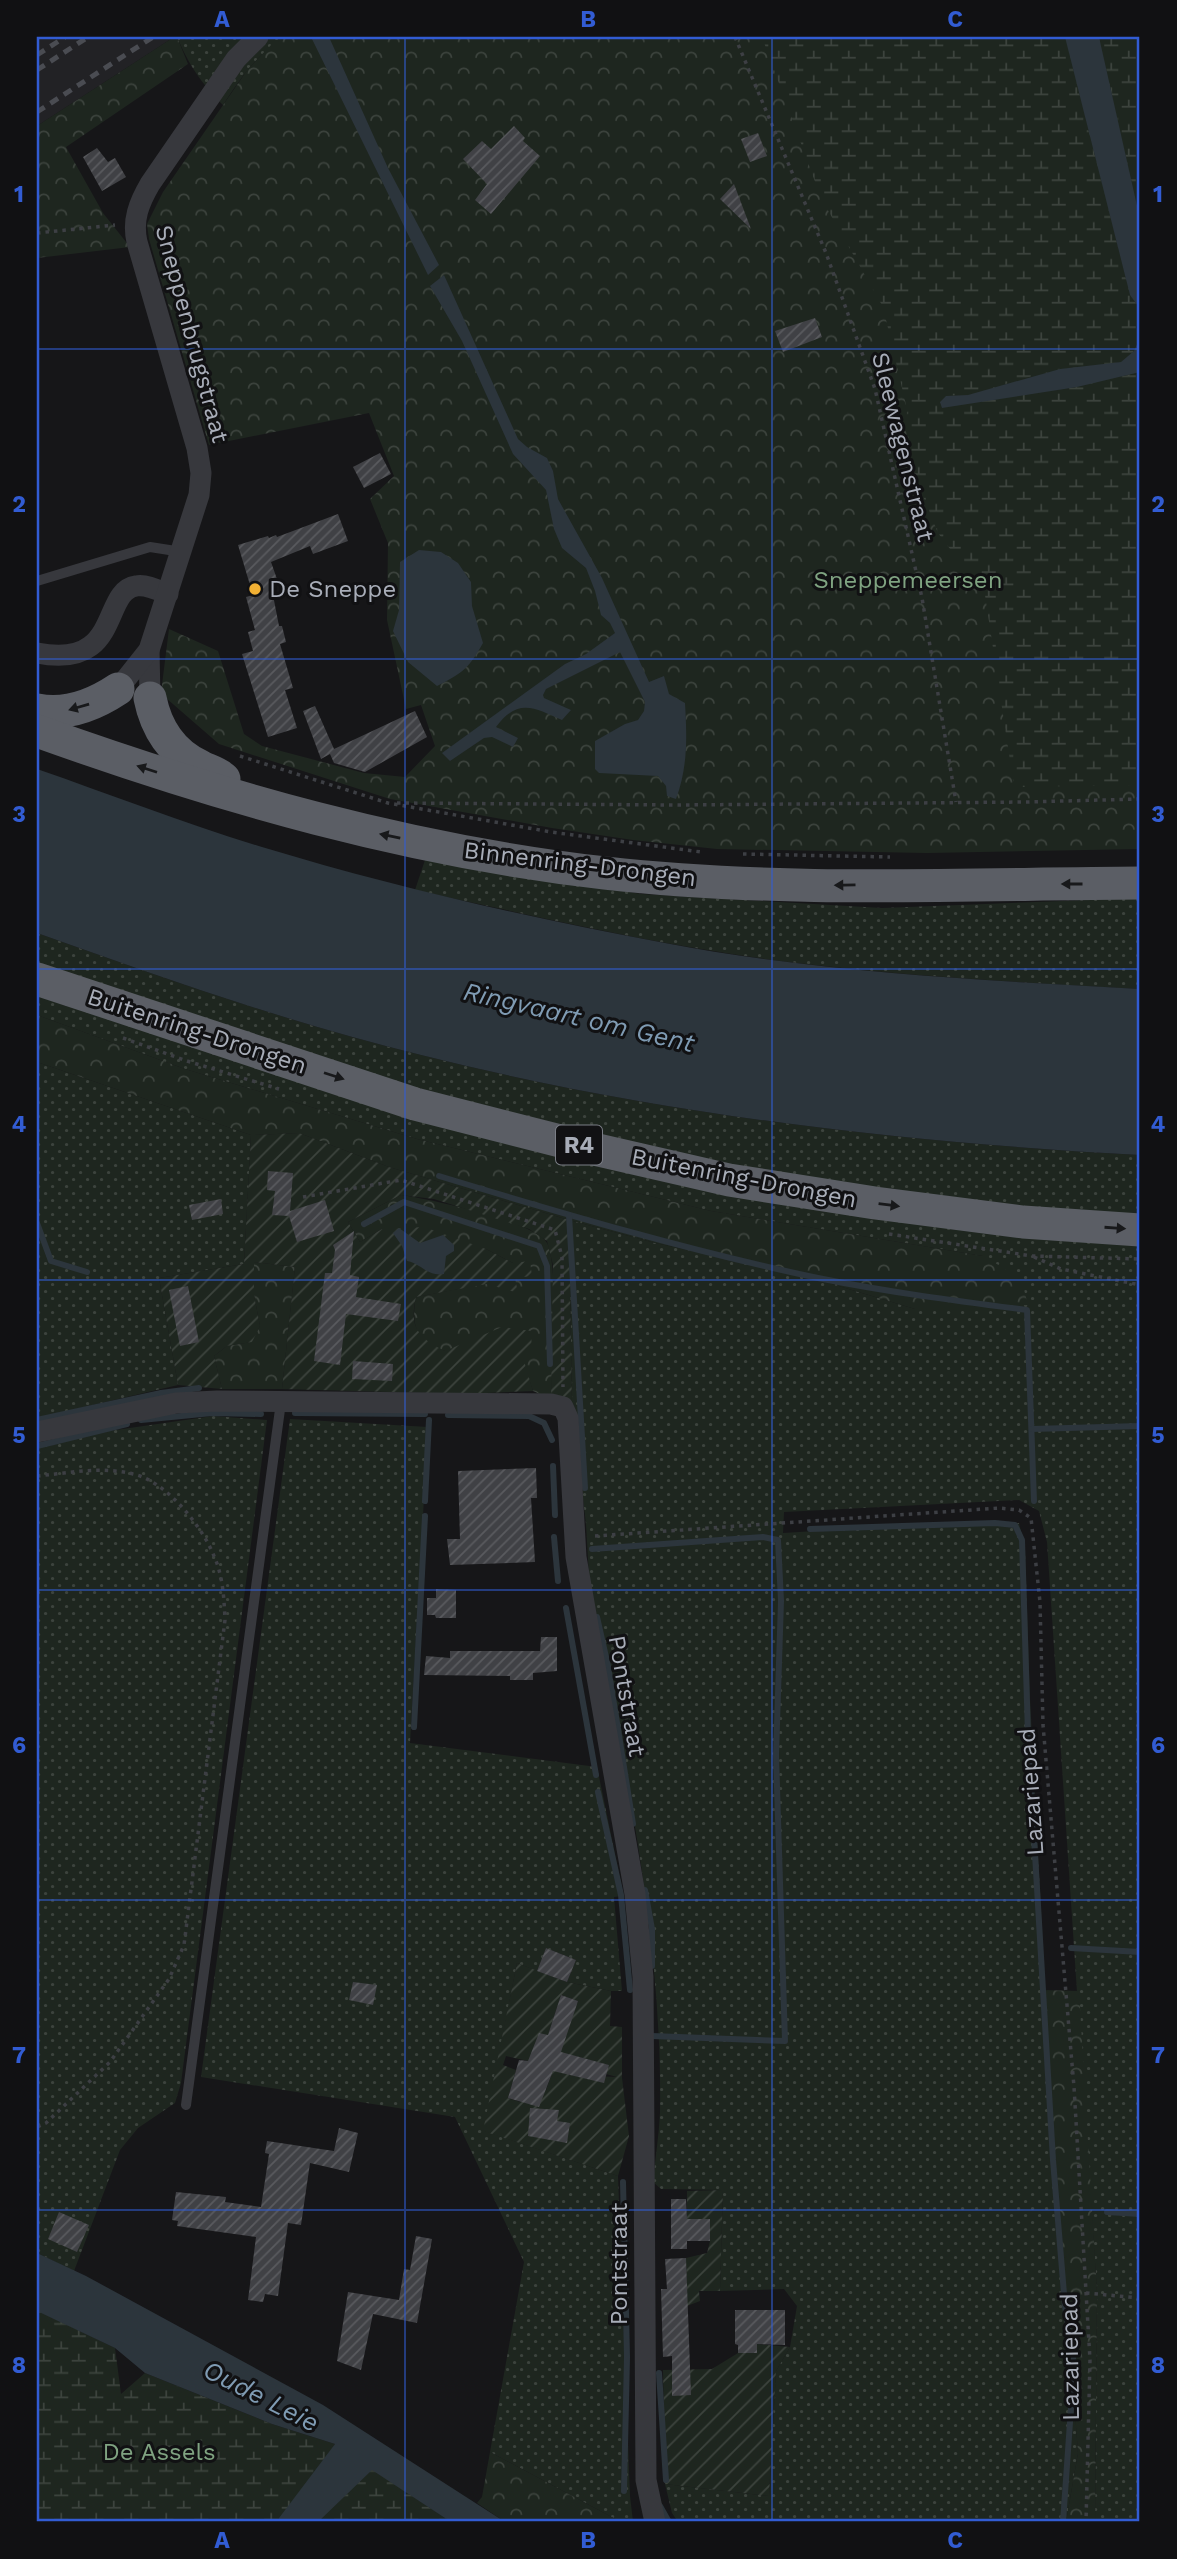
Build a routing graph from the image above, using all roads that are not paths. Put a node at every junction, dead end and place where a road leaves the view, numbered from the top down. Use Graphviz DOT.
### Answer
graph roads {
  1 [pos="258,37"];
  2 [pos="182,552"];
  3 [pos="37,581"];
  4 [pos="168,594"];
  5 [pos="149,650"];
  6 [pos="37,653"];
  7 [pos="118,688"];
  8 [pos="150,698"];
  9 [pos="37,710"];
  10 [pos="37,730"];
  11 [pos="242,799"];
  12 [pos="1140,883"];
  13 [pos="37,979"];
  14 [pos="1140,1230"];
  15 [pos="281,1402"];
  16 [pos="37,1432"];
  17 [pos="186,2105"];
  18 [pos="656,2522"];
  1 -- 2 [label="street, Sneppenbrugstraat"];
  2 -- 3 [label="lane"];
  2 -- 4 [label="street, Sneppenbrugstraat"];
  4 -- 5 [label="street, Sneppenbrugstraat"];
  4 -- 6 [label="street"];
  5 -- 7 [label="street, Sneppenbrugstraat"];
  5 -- 8 [label="street"];
  7 -- 9 [label="highway, one-way"];
  8 -- 11 [label="highway"];
  11 -- 10 [label="highway, Binnenring-Drongen, one-way"];
  12 -- 11 [label="highway, Binnenring-Drongen, one-way"];
  13 -- 14 [label="highway, Buitenring-Drongen / R4, one-way"];
  15 -- 16 [label="street"];
  15 -- 17 [label="lane"];
  15 -- 18 [label="street, Pontstraat"];
}
